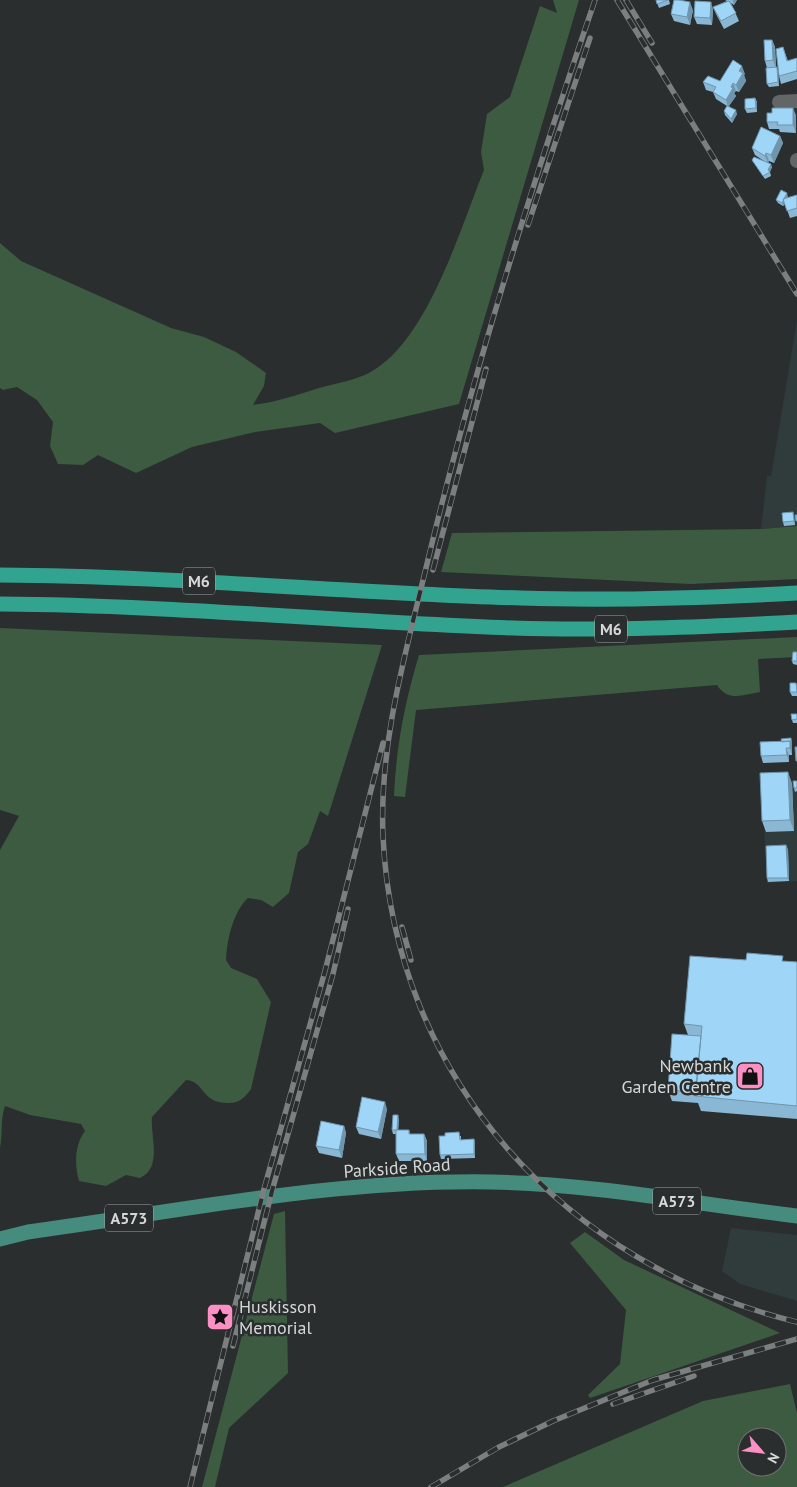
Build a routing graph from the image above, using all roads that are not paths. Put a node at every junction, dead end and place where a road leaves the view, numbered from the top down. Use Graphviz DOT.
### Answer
graph roads {
  1 [pos="797,101"];
  2 [pos="779,102"];
  3 [pos="0,575"];
  4 [pos="797,593"];
  5 [pos="0,604"];
  6 [pos="797,622"];
  7 [pos="797,1216"];
  8 [pos="0,1238"];
  1 -- 2 [label="street"];
  3 -- 4 [label="highway, M6"];
  5 -- 6 [label="highway, M6"];
  7 -- 8 [label="main road, Parkside Road / A573"];
}
